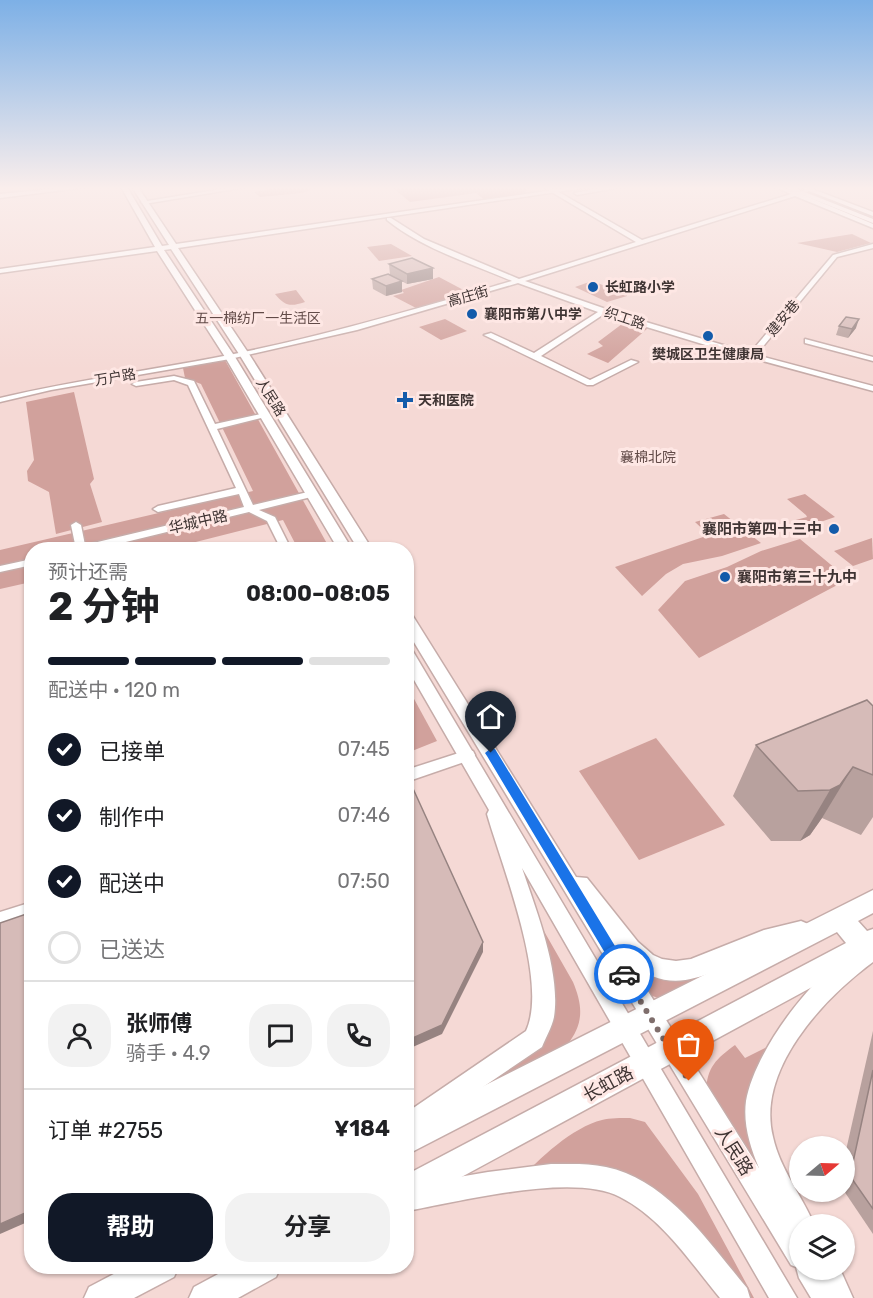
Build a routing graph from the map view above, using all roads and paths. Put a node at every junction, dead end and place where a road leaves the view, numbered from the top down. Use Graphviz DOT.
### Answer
graph roads {
  1 [pos="173,247"];
  2 [pos="150,248"];
  3 [pos="159,248"];
  4 [pos="197,248"];
  5 [pos="439,248"];
  6 [pos="627,248"];
  7 [pos="867,248"];
  8 [pos="139,252"];
  9 [pos="166,259"];
  10 [pos="182,260"];
  11 [pos="0,271"];
  12 [pos="518,281"];
  13 [pos="604,311"];
  14 [pos="488,335"];
  15 [pos="808,341"];
  16 [pos="244,354"];
  17 [pos="752,355"];
  18 [pos="535,356"];
  19 [pos="230,357"];
  20 [pos="873,359"];
  21 [pos="634,362"];
  22 [pos="136,384"];
  23 [pos="873,389"];
  24 [pos="0,400"];
  25 [pos="265,416"];
  26 [pos="212,427"];
  27 [pos="242,490"];
  28 [pos="312,494"];
  29 [pos="158,509"];
  30 [pos="250,509"];
  31 [pos="76,525"];
  32 [pos="81,542"];
  33 [pos="112,542"];
  34 [pos="282,542"];
  35 [pos="341,542"];
  36 [pos="361,542"];
  37 [pos="24,564"];
  38 [pos="0,569"];
  39 [pos="414,629"];
  40 [pos="414,665"];
  41 [pos="468,755"];
  42 [pos="414,773"];
  43 [pos="489,791"];
  44 [pos="546,842"];
  45 [pos="873,902"];
  46 [pos="24,912"];
  47 [pos="0,920"];
  48 [pos="834,921"];
  49 [pos="870,946"];
  50 [pos="650,1017"];
  51 [pos="625,1029"];
  52 [pos="670,1050"];
  53 [pos="646,1064"];
  54 [pos="414,1122"];
  55 [pos="414,1137"];
  56 [pos="414,1188"];
  57 [pos="414,1198"];
  58 [pos="795,1214"];
  59 [pos="789,1239"];
  60 [pos="147,1274"];
  61 [pos="250,1274"];
  62 [pos="815,1280"];
  63 [pos="831,1280"];
  64 [pos="100,1298"];
  65 [pos="205,1298"];
  66 [pos="737,1298"];
  67 [pos="784,1298"];
  68 [pos="826,1298"];
  69 [pos="840,1298"];
  1 -- 10 [label="main road, 人民路"];
  2 -- 8 [label="main road"];
  3 -- 9 [label="main road, 人民路"];
  4 -- 10 [label="main road"];
  5 -- 12 [label="street, 织工路"];
  6 -- 12 [label="street, 高庄街"];
  7 -- 17 [label="street, 建安巷"];
  8 -- 9 [label="main road"];
  8 -- 11 [label="main road"];
  9 -- 19 [label="main road, 人民路"];
  10 -- 16 [label="main road, 人民路"];
  12 -- 13 [label="street, 织工路"];
  12 -- 16 [label="street, 高庄街"];
  13 -- 17 [label="street, 织工路"];
  13 -- 18 [label="street"];
  14 -- 18 [label="street"];
  15 -- 20 [label="street"];
  16 -- 19 [label="street, 高庄街"];
  16 -- 36 [label="main road, 人民路"];
  17 -- 23 [label="street, 织工路"];
  18 -- 21 [label="street"];
  19 -- 24 [label="street, 万户路"];
  19 -- 25 [label="main road, 人民路"];
  22 -- 26 [label="street"];
  25 -- 26 [label="street"];
  25 -- 28 [label="main road, 人民路"];
  26 -- 27 [label="street"];
  27 -- 29 [label="street"];
  27 -- 30 [label="street"];
  28 -- 30 [label="street, 华城中路"];
  28 -- 35 [label="main road, 人民路"];
  30 -- 33 [label="street, 华城中路"];
  30 -- 34 [label="street"];
  31 -- 32 [label="street"];
  37 -- 38 [label="street"];
  39 -- 44 [label="main road, 人民路"];
  40 -- 41 [label="main road, 人民路"];
  41 -- 42 [label="street"];
  41 -- 43 [label="main road, 人民路"];
  43 -- 51 [label="main road, 人民路"];
  43 -- 54 [label="main road"];
  44 -- 48 [label="main road"];
  44 -- 50 [label="main road, 人民路"];
  45 -- 48 [label="highway"];
  46 -- 47 [label="street"];
  48 -- 49 [label="highway"];
  48 -- 50 [label="highway"];
  49 -- 52 [label="highway, 长虹路"];
  49 -- 58 [label="main road"];
  50 -- 51 [label="highway"];
  50 -- 52 [label="main road, 人民路"];
  51 -- 53 [label="main road, 人民路"];
  51 -- 55 [label="highway"];
  52 -- 53 [label="highway, 长虹路"];
  52 -- 59 [label="main road, 人民路"];
  53 -- 56 [label="highway, 长虹路"];
  53 -- 67 [label="main road, 人民路"];
  57 -- 66 [label="main road"];
  60 -- 64 [label="highway"];
  61 -- 65 [label="highway"];
  62 -- 68 [label="main road"];
  63 -- 69 [label="main road"];
}
